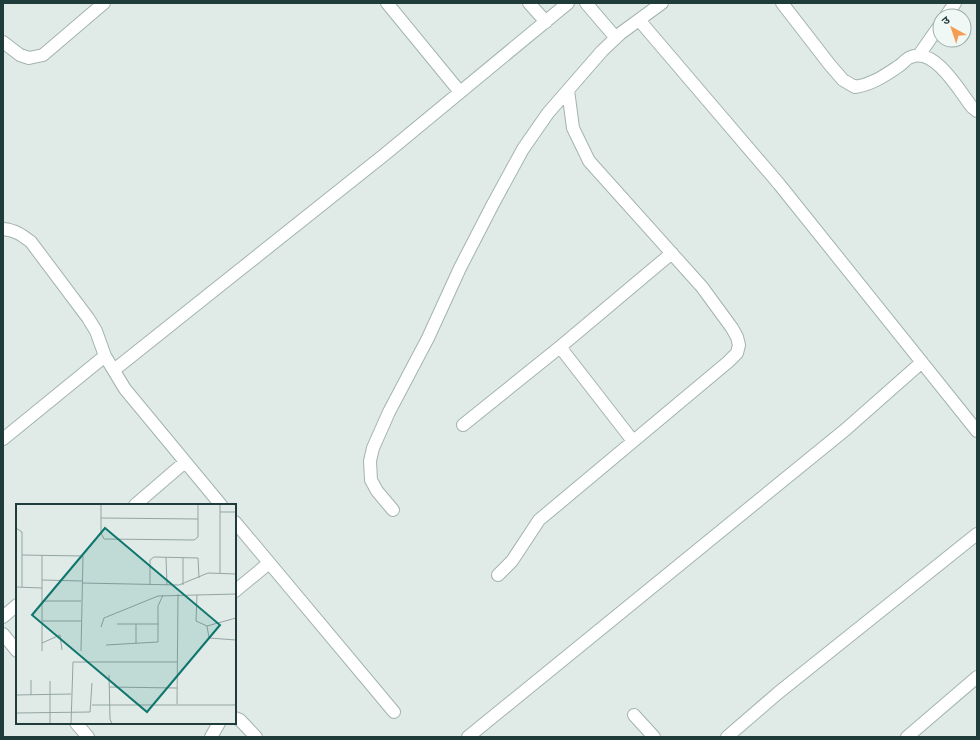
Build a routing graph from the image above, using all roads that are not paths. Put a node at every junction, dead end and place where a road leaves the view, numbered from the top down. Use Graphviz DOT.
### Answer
graph roads {
  1 [pos="104,3"];
  2 [pos="387,3"];
  3 [pos="529,3"];
  4 [pos="568,3"];
  5 [pos="586,3"];
  6 [pos="662,3"];
  7 [pos="782,3"];
  8 [pos="639,20"];
  9 [pos="546,22"];
  10 [pos="932,36"];
  11 [pos="616,38"];
  12 [pos="3,42"];
  13 [pos="919,55"];
  14 [pos="568,90"];
  15 [pos="460,92"];
  16 [pos="977,111"];
  17 [pos="3,229"];
  18 [pos="672,253"];
  19 [pos="560,347"];
  20 [pos="105,356"];
  21 [pos="922,362"];
  22 [pos="114,370"];
  23 [pos="463,425"];
  24 [pos="977,431"];
  25 [pos="3,439"];
  26 [pos="633,442"];
  27 [pos="185,462"];
  28 [pos="135,504"];
  29 [pos="220,504"];
  30 [pos="393,510"];
  31 [pos="236,523"];
  32 [pos="977,534"];
  33 [pos="269,563"];
  34 [pos="498,575"];
  35 [pos="236,590"];
  36 [pos="16,606"];
  37 [pos="3,617"];
  38 [pos="3,634"];
  39 [pos="16,650"];
  40 [pos="977,677"];
  41 [pos="394,712"];
  42 [pos="634,715"];
  43 [pos="236,718"];
  44 [pos="77,724"];
  45 [pos="218,724"];
  46 [pos="88,737"];
  47 [pos="211,737"];
  48 [pos="256,737"];
  49 [pos="468,737"];
  50 [pos="654,737"];
  51 [pos="727,737"];
  52 [pos="907,737"];
  1 -- 12 [label="street"];
  2 -- 15 [label="street"];
  3 -- 9 [label="street"];
  4 -- 9 [label="street"];
  5 -- 11 [label="street"];
  6 -- 8 [label="street"];
  7 -- 13 [label="street"];
  8 -- 11 [label="street"];
  8 -- 21 [label="street"];
  9 -- 15 [label="street"];
  10 -- 13 [label="street"];
  11 -- 14 [label="street"];
  13 -- 16 [label="street"];
  14 -- 18 [label="street"];
  14 -- 30 [label="street"];
  15 -- 22 [label="street"];
  17 -- 20 [label="street"];
  18 -- 19 [label="street"];
  18 -- 26 [label="street"];
  19 -- 23 [label="street"];
  19 -- 26 [label="street"];
  20 -- 22 [label="street"];
  20 -- 25 [label="street"];
  21 -- 24 [label="street"];
  21 -- 49 [label="street"];
  22 -- 27 [label="street"];
  26 -- 34 [label="street"];
  27 -- 28 [label="street"];
  27 -- 29 [label="street"];
  31 -- 33 [label="street"];
  32 -- 51 [label="street"];
  33 -- 35 [label="street"];
  33 -- 41 [label="street"];
  36 -- 37 [label="street"];
  38 -- 39 [label="street"];
  40 -- 52 [label="street"];
  42 -- 50 [label="street"];
  43 -- 48 [label="street"];
  44 -- 46 [label="street"];
  45 -- 47 [label="street"];
}
